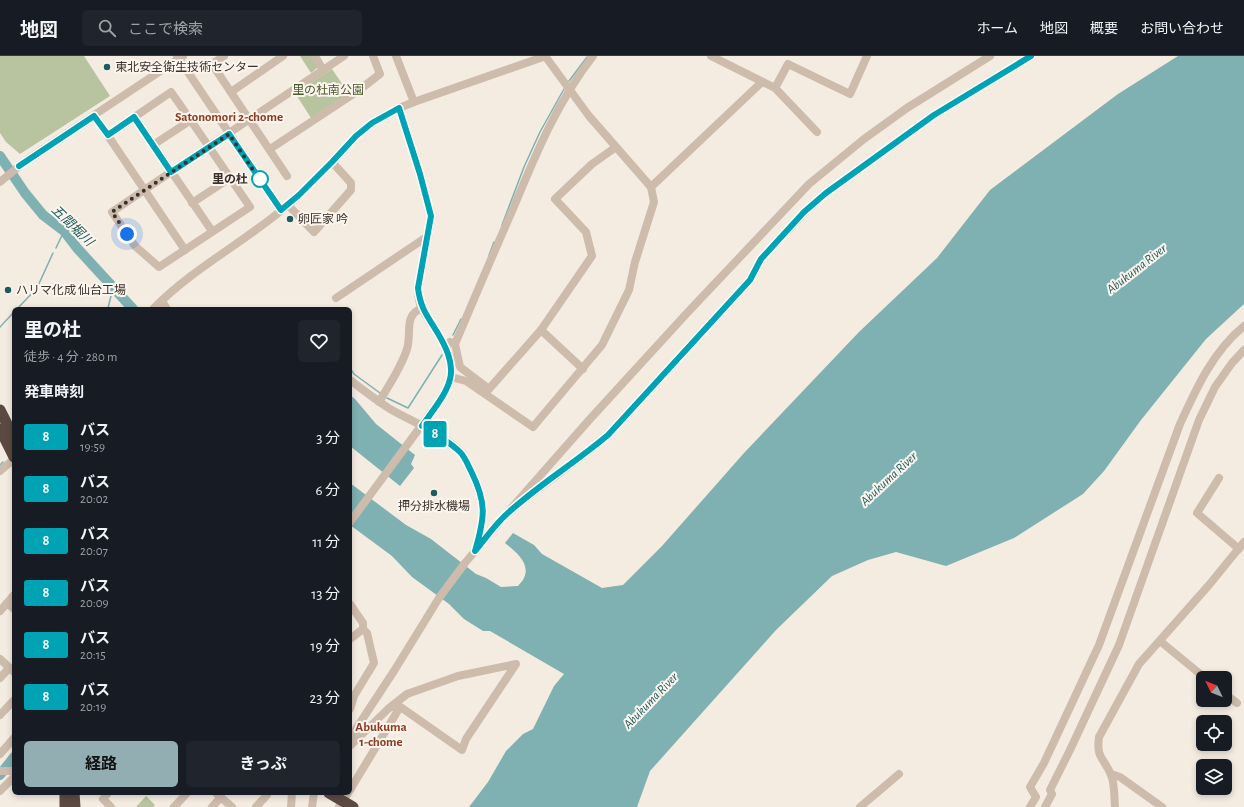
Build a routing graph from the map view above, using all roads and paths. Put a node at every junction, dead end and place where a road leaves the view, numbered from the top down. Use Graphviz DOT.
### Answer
graph roads {
  1 [pos="224,56"];
  2 [pos="283,56"];
  3 [pos="315,56"];
  4 [pos="344,56"];
  5 [pos="373,56"];
  6 [pos="396,56"];
  7 [pos="543,56"];
  8 [pos="593,56"];
  9 [pos="711,56"];
  10 [pos="867,56"];
  11 [pos="990,56"];
  12 [pos="1031,56"];
  13 [pos="180,57"];
  14 [pos="323,70"];
  15 [pos="762,82"];
  16 [pos="775,88"];
  17 [pos="570,90"];
  18 [pos="231,92"];
  19 [pos="414,102"];
  20 [pos="399,108"];
  21 [pos="94,116"];
  22 [pos="134,117"];
  23 [pos="190,120"];
  24 [pos="250,120"];
  25 [pos="817,132"];
  26 [pos="229,134"];
  27 [pos="108,135"];
  28 [pos="153,145"];
  29 [pos="209,147"];
  30 [pos="616,147"];
  31 [pos="270,149"];
  32 [pos="332,162"];
  33 [pos="171,172"];
  34 [pos="287,176"];
  35 [pos="230,178"];
  36 [pos="1,180"];
  37 [pos="651,187"];
  38 [pos="144,190"];
  39 [pos="192,202"];
  40 [pos="288,204"];
  41 [pos="281,210"];
  42 [pos="212,232"];
  43 [pos="428,236"];
  44 [pos="185,250"];
  45 [pos="336,298"];
  46 [pos="157,305"];
  47 [pos="422,308"];
  48 [pos="1244,326"];
  49 [pos="541,330"];
  50 [pos="445,344"];
  51 [pos="455,344"];
  52 [pos="1244,350"];
  53 [pos="583,369"];
  54 [pos="451,377"];
  55 [pos="352,382"];
  56 [pos="379,402"];
  57 [pos="0,410"];
  58 [pos="421,427"];
  59 [pos="0,429"];
  60 [pos="12,434"];
  61 [pos="12,454"];
  62 [pos="12,460"];
  63 [pos="0,471"];
  64 [pos="1219,478"];
  65 [pos="508,512"];
  66 [pos="352,519"];
  67 [pos="1244,542"];
  68 [pos="1238,549"];
  69 [pos="475,551"];
  70 [pos="12,597"];
  71 [pos="7,603"];
  72 [pos="12,607"];
  73 [pos="352,608"];
  74 [pos="0,610"];
  75 [pos="364,629"];
  76 [pos="352,638"];
  77 [pos="1160,641"];
  78 [pos="0,659"];
  79 [pos="12,670"];
  80 [pos="1196,671"];
  81 [pos="0,678"];
  82 [pos="1232,700"];
  83 [pos="12,702"];
  84 [pos="352,702"];
  85 [pos="1237,704"];
  86 [pos="396,707"];
  87 [pos="0,715"];
  88 [pos="352,735"];
  89 [pos="12,740"];
  90 [pos="352,744"];
  91 [pos="0,754"];
  92 [pos="0,771"];
  93 [pos="12,773"];
  94 [pos="899,774"];
  95 [pos="1111,774"];
  96 [pos="12,776"];
  97 [pos="352,786"];
  98 [pos="0,791"];
  99 [pos="65,795"];
  100 [pos="74,795"];
  101 [pos="106,795"];
  102 [pos="185,795"];
  103 [pos="219,795"];
  104 [pos="267,795"];
  105 [pos="292,795"];
  106 [pos="314,795"];
  107 [pos="332,795"];
  108 [pos="347,795"];
  109 [pos="1114,806"];
  110 [pos="66,807"];
  111 [pos="75,807"];
  112 [pos="111,807"];
  113 [pos="174,807"];
  114 [pos="212,807"];
  115 [pos="232,807"];
  116 [pos="256,807"];
  117 [pos="291,807"];
  118 [pos="312,807"];
  119 [pos="339,807"];
  120 [pos="353,807"];
  121 [pos="860,807"];
  122 [pos="1030,807"];
  123 [pos="1045,807"];
  124 [pos="1162,807"];
  1 -- 18 [label="street"];
  2 -- 18 [label="street"];
  3 -- 14 [label="street"];
  4 -- 14 [label="street"];
  5 -- 31 [label="street"];
  6 -- 19 [label="street"];
  7 -- 17 [label="street"];
  7 -- 19 [label="street"];
  8 -- 17 [label="street"];
  9 -- 15 [label="street"];
  10 -- 16 [label="street"];
  11 -- 65 [label="street"];
  12 -- 65 [label="street"];
  13 -- 21 [label="street"];
  13 -- 26 [label="street"];
  14 -- 24 [label="street"];
  15 -- 16 [label="street"];
  15 -- 37 [label="street"];
  16 -- 25 [label="street"];
  17 -- 30 [label="street"];
  17 -- 51 [label="street"];
  18 -- 24 [label="street"];
  19 -- 20 [label="street"];
  20 -- 32 [label="street"];
  20 -- 43 [label="street"];
  21 -- 27 [label="street"];
  21 -- 36 [label="street"];
  22 -- 23 [label="street"];
  22 -- 27 [label="street"];
  22 -- 28 [label="street"];
  23 -- 28 [label="street"];
  23 -- 29 [label="street"];
  24 -- 26 [label="street"];
  24 -- 31 [label="street"];
  26 -- 29 [label="street"];
  26 -- 41 [label="street"];
  27 -- 38 [label="street"];
  28 -- 33 [label="street"];
  29 -- 33 [label="street"];
  29 -- 35 [label="street"];
  30 -- 37 [label="street"];
  30 -- 49 [label="street"];
  31 -- 34 [label="street"];
  32 -- 40 [label="street"];
  32 -- 40 [label="street"];
  33 -- 38 [label="street"];
  33 -- 39 [label="street"];
  35 -- 39 [label="street"];
  35 -- 42 [label="street"];
  37 -- 53 [label="street"];
  38 -- 44 [label="street"];
  38 -- 44 [label="street"];
  39 -- 42 [label="street"];
  40 -- 41 [label="street"];
  41 -- 46 [label="street"];
  42 -- 44 [label="street"];
  43 -- 45 [label="street"];
  43 -- 47 [label="street"];
  47 -- 50 [label="street"];
  47 -- 56 [label="street"];
  48 -- 122 [label="street"];
  49 -- 51 [label="street"];
  49 -- 53 [label="street"];
  50 -- 51 [label="street"];
  50 -- 54 [label="street"];
  52 -- 123 [label="street"];
  53 -- 54 [label="street"];
  54 -- 58 [label="street"];
  55 -- 56 [label="street"];
  56 -- 58 [label="street"];
  57 -- 60 [label="highway"];
  58 -- 66 [label="street"];
  58 -- 69 [label="street"];
  59 -- 61 [label="highway"];
  62 -- 63 [label="street"];
  64 -- 68 [label="street"];
  65 -- 69 [label="street"];
  67 -- 68 [label="street"];
  68 -- 77 [label="street"];
  69 -- 88 [label="street"];
  70 -- 71 [label="street"];
  71 -- 72 [label="street"];
  71 -- 74 [label="street"];
  73 -- 75 [label="street"];
  75 -- 76 [label="street"];
  75 -- 84 [label="street"];
  77 -- 80 [label="street"];
  77 -- 95 [label="street"];
  78 -- 79 [label="street"];
  79 -- 81 [label="street"];
  82 -- 85 [label="street"];
  83 -- 87 [label="street"];
  86 -- 86 [label="street"];
  86 -- 90 [label="street"];
  86 -- 97 [label="street"];
  89 -- 91 [label="street"];
  92 -- 93 [label="street"];
  94 -- 121 [label="street"];
  95 -- 109 [label="street"];
  95 -- 124 [label="street"];
  96 -- 98 [label="street"];
  99 -- 110 [label="highway"];
  100 -- 111 [label="highway"];
  101 -- 112 [label="street"];
  102 -- 113 [label="street"];
  103 -- 114 [label="street"];
  103 -- 115 [label="street"];
  104 -- 116 [label="street"];
  105 -- 117 [label="street"];
  106 -- 118 [label="street"];
  107 -- 120 [label="highway, bridge"];
  108 -- 119 [label="street"];
}
